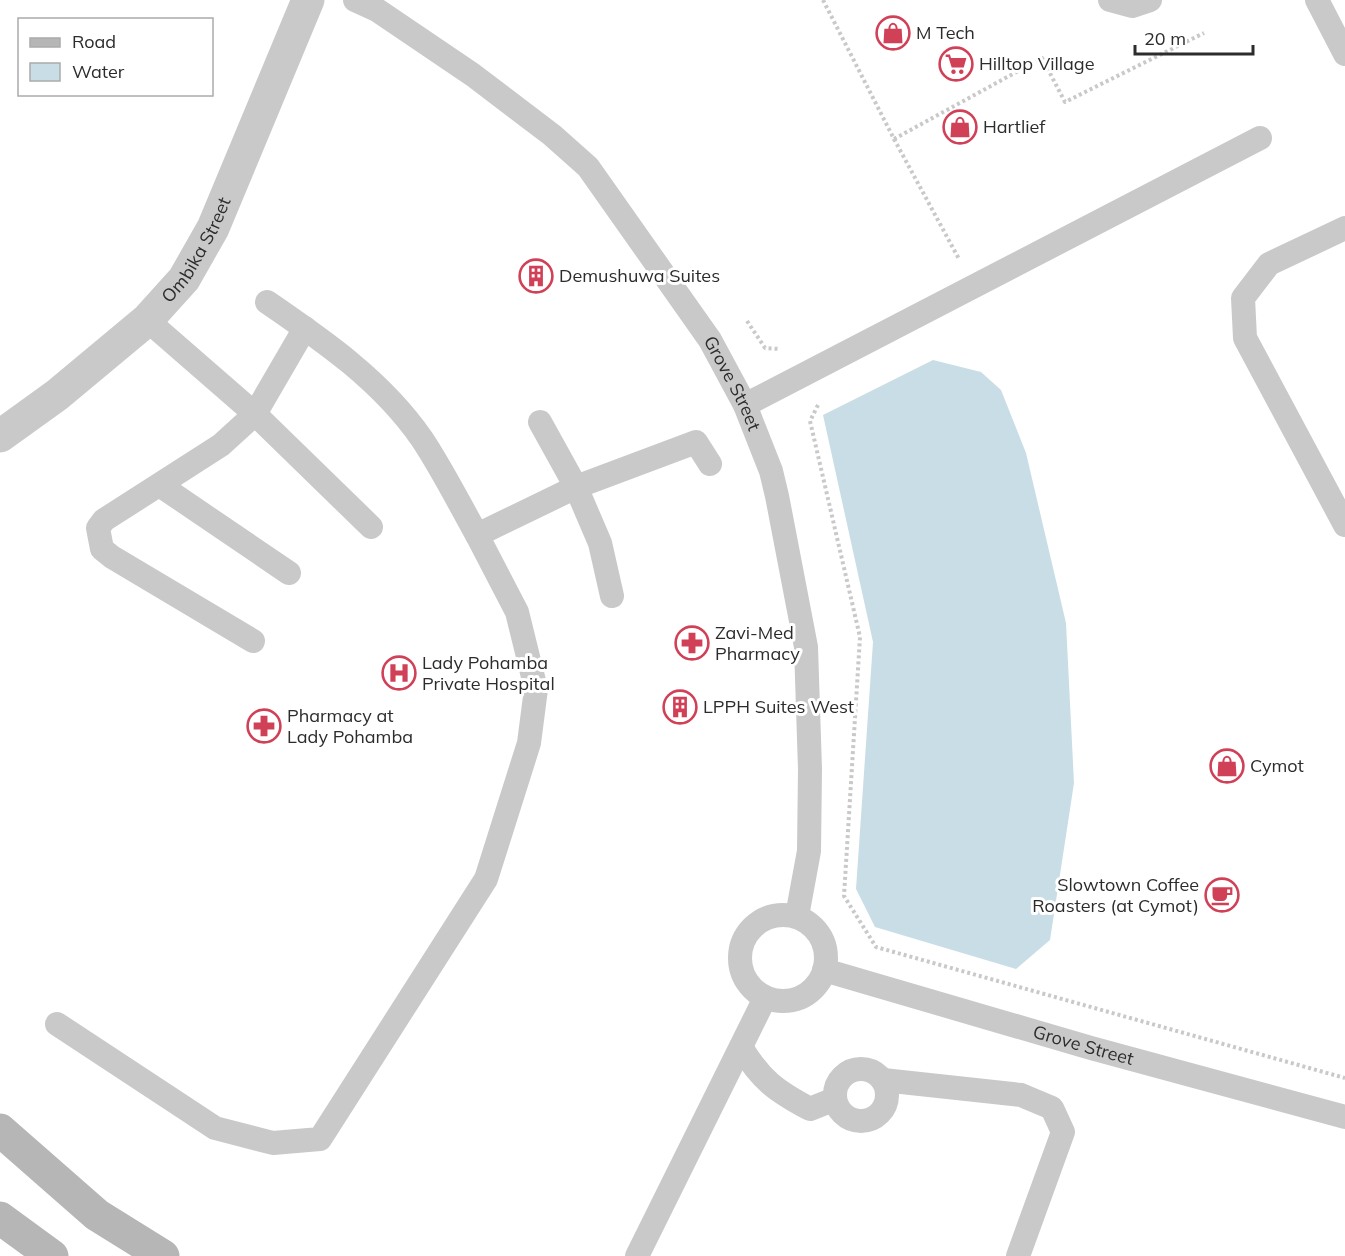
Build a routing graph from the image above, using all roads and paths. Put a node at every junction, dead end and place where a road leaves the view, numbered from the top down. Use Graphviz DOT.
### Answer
graph roads {
  1 [pos="308,0"];
  2 [pos="356,0"];
  3 [pos="823,0"];
  4 [pos="1110,0"];
  5 [pos="1150,0"];
  6 [pos="1317,0"];
  7 [pos="1204,33"];
  8 [pos="1345,54"];
  9 [pos="1260,138"];
  10 [pos="894,139"];
  11 [pos="1345,228"];
  12 [pos="962,264"];
  13 [pos="267,302"];
  14 [pos="147,320"];
  15 [pos="305,328"];
  16 [pos="745,405"];
  17 [pos="255,414"];
  18 [pos="540,422"];
  19 [pos="0,436"];
  20 [pos="819,452"];
  21 [pos="710,464"];
  22 [pos="161,486"];
  23 [pos="576,487"];
  24 [pos="1345,525"];
  25 [pos="371,527"];
  26 [pos="477,535"];
  27 [pos="289,573"];
  28 [pos="612,596"];
  29 [pos="253,641"];
  30 [pos="796,916"];
  31 [pos="824,970"];
  32 [pos="765,998"];
  33 [pos="57,1024"];
  34 [pos="741,1047"];
  35 [pos="1345,1078"];
  36 [pos="883,1080"];
  37 [pos="835,1099"];
  38 [pos="1345,1117"];
  39 [pos="0,1130"];
  40 [pos="0,1218"];
  41 [pos="52,1256"];
  42 [pos="163,1256"];
  43 [pos="637,1256"];
  44 [pos="1018,1256"];
  1 -- 14 [label="street, Ombika Street"];
  2 -- 16 [label="lane, Grove Street"];
  3 -- 10 [label="path"];
  4 -- 5 [label="lane"];
  6 -- 8 [label="lane"];
  7 -- 10 [label="path"];
  9 -- 16 [label="lane"];
  10 -- 12 [label="path"];
  11 -- 24 [label="lane"];
  13 -- 15 [label="lane"];
  14 -- 17 [label="lane"];
  14 -- 19 [label="street, Ombika Street"];
  15 -- 17 [label="lane"];
  15 -- 26 [label="lane"];
  16 -- 30 [label="lane, Grove Street"];
  17 -- 22 [label="lane"];
  17 -- 25 [label="lane"];
  18 -- 23 [label="lane"];
  20 -- 35 [label="path"];
  21 -- 23 [label="lane"];
  22 -- 27 [label="lane"];
  22 -- 29 [label="lane"];
  23 -- 26 [label="lane"];
  23 -- 28 [label="lane"];
  26 -- 33 [label="lane"];
  30 -- 31 [label="lane"];
  30 -- 32 [label="lane"];
  31 -- 32 [label="lane"];
  31 -- 38 [label="lane, Grove Street"];
  32 -- 34 [label="lane"];
  34 -- 37 [label="lane"];
  34 -- 43 [label="lane"];
  36 -- 37 [label="lane"];
  36 -- 37 [label="lane"];
  36 -- 44 [label="lane"];
  39 -- 42 [label="main road"];
  40 -- 41 [label="main road"];
}
